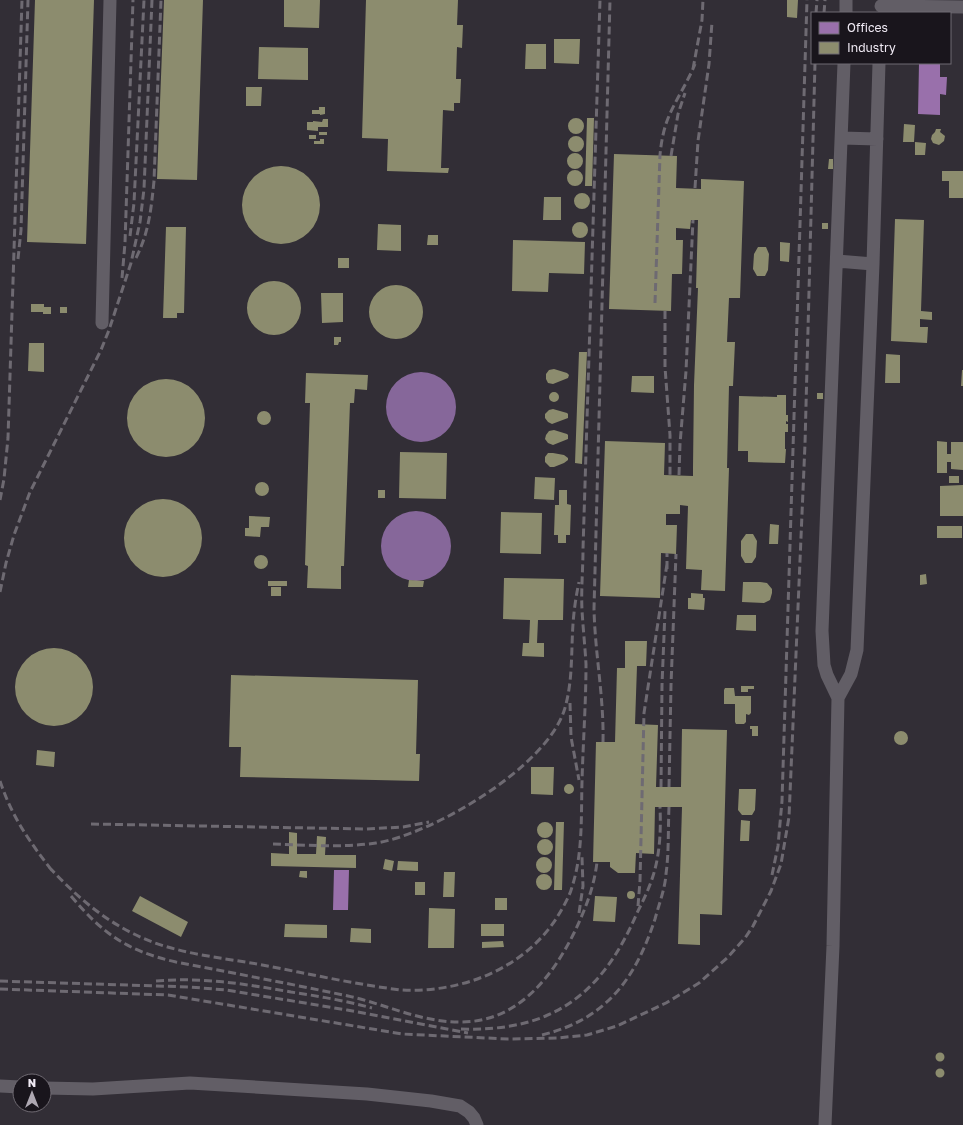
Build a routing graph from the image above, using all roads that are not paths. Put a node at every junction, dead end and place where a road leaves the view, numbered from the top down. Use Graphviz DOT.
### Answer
graph roads {
  1 [pos="110,0"];
  2 [pos="846,0"];
  3 [pos="881,6"];
  4 [pos="963,7"];
  5 [pos="846,12"];
  6 [pos="844,64"];
  7 [pos="879,64"];
  8 [pos="842,138"];
  9 [pos="877,139"];
  10 [pos="837,261"];
  11 [pos="873,264"];
  12 [pos="102,323"];
  13 [pos="838,698"];
  14 [pos="0,1086"];
  15 [pos="12,1087"];
  16 [pos="52,1088"];
  17 [pos="477,1125"];
  18 [pos="825,1125"];
  1 -- 12 [label="lane"];
  2 -- 5 [label="lane"];
  3 -- 4 [label="lane"];
  6 -- 8 [label="lane"];
  7 -- 9 [label="lane"];
  8 -- 9 [label="lane"];
  8 -- 10 [label="lane"];
  9 -- 11 [label="lane"];
  10 -- 11 [label="lane"];
  10 -- 13 [label="lane"];
  11 -- 13 [label="lane"];
  13 -- 18 [label="lane"];
  14 -- 15 [label="lane"];
  16 -- 17 [label="lane"];
}
